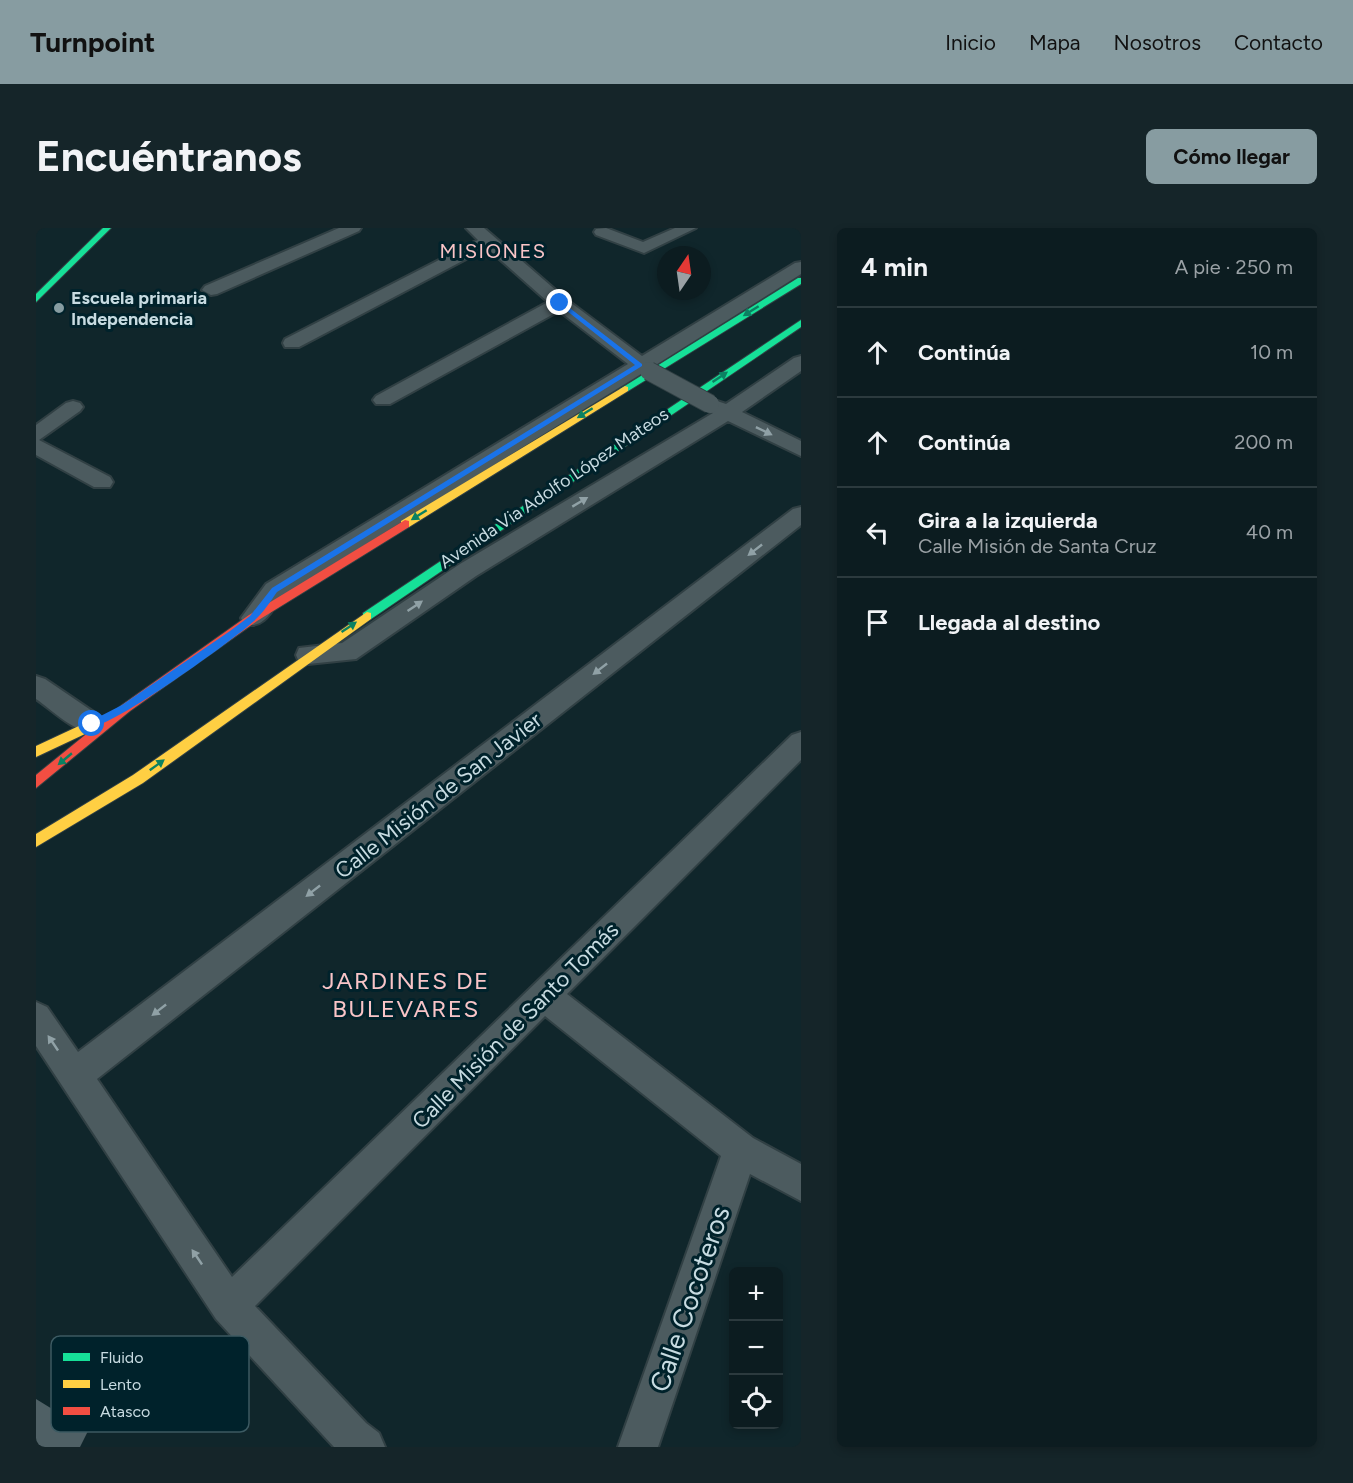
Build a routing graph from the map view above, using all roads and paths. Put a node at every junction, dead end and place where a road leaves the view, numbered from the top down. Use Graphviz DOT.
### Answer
graph roads {
  1 [pos="107,228"];
  2 [pos="353,228"];
  3 [pos="474,228"];
  4 [pos="688,228"];
  5 [pos="602,232"];
  6 [pos="489,241"];
  7 [pos="801,267"];
  8 [pos="801,280"];
  9 [pos="211,290"];
  10 [pos="36,298"];
  11 [pos="560,303"];
  12 [pos="801,323"];
  13 [pos="292,343"];
  14 [pos="801,362"];
  15 [pos="644,368"];
  16 [pos="383,400"];
  17 [pos="73,407"];
  18 [pos="718,408"];
  19 [pos="36,435"];
  20 [pos="36,446"];
  21 [pos="801,449"];
  22 [pos="102,482"];
  23 [pos="801,514"];
  24 [pos="252,618"];
  25 [pos="308,655"];
  26 [pos="36,686"];
  27 [pos="126,708"];
  28 [pos="92,724"];
  29 [pos="801,743"];
  30 [pos="36,752"];
  31 [pos="138,779"];
  32 [pos="36,783"];
  33 [pos="36,841"];
  34 [pos="61,843"];
  35 [pos="546,996"];
  36 [pos="36,1018"];
  37 [pos="75,1075"];
  38 [pos="741,1150"];
  39 [pos="801,1184"];
  40 [pos="229,1306"];
  41 [pos="365,1447"];
  42 [pos="638,1447"];
  1 -- 10 [label="main road"];
  2 -- 9 [label="street"];
  3 -- 6 [label="street"];
  4 -- 5 [label="street"];
  6 -- 11 [label="street"];
  6 -- 13 [label="street"];
  7 -- 15 [label="street, Avenida Via Adolfo López Mateos"];
  8 -- 24 [label="main road, Avenida Via Adolfo López Mateos, one-way"];
  11 -- 15 [label="street"];
  11 -- 16 [label="street"];
  25 -- 12 [label="main road, Avenida Via Adolfo López Mateos, one-way"];
  14 -- 18 [label="street, Avenida Via Adolfo López Mateos"];
  15 -- 18 [label="street, bridge"];
  15 -- 24 [label="street, Avenida Via Adolfo López Mateos"];
  17 -- 19 [label="street"];
  18 -- 21 [label="street, one-way"];
  25 -- 18 [label="street, Avenida Via Adolfo López Mateos, one-way"];
  20 -- 22 [label="street"];
  23 -- 37 [label="street, Calle Misión de San Javier, one-way"];
  24 -- 27 [label="main road, Avenida Via Adolfo López Mateos"];
  31 -- 25 [label="main road, Avenida Via Adolfo López Mateos, one-way"];
  26 -- 28 [label="street"];
  27 -- 28 [label="main road"];
  27 -- 32 [label="main road, Avenida Via Adolfo López Mateos, one-way"];
  28 -- 30 [label="main road"];
  29 -- 35 [label="street, Calle Misión de Santo Tomás"];
  31 -- 33 [label="main road, Avenida Via Adolfo López Mateos"];
  31 -- 34 [label="main road"];
  35 -- 38 [label="street"];
  35 -- 40 [label="street, Calle Misión de Santo Tomás"];
  37 -- 36 [label="street, one-way"];
  40 -- 37 [label="street, one-way"];
  38 -- 39 [label="street"];
  38 -- 42 [label="street, Calle Cocoteros"];
  40 -- 41 [label="street"];
}
